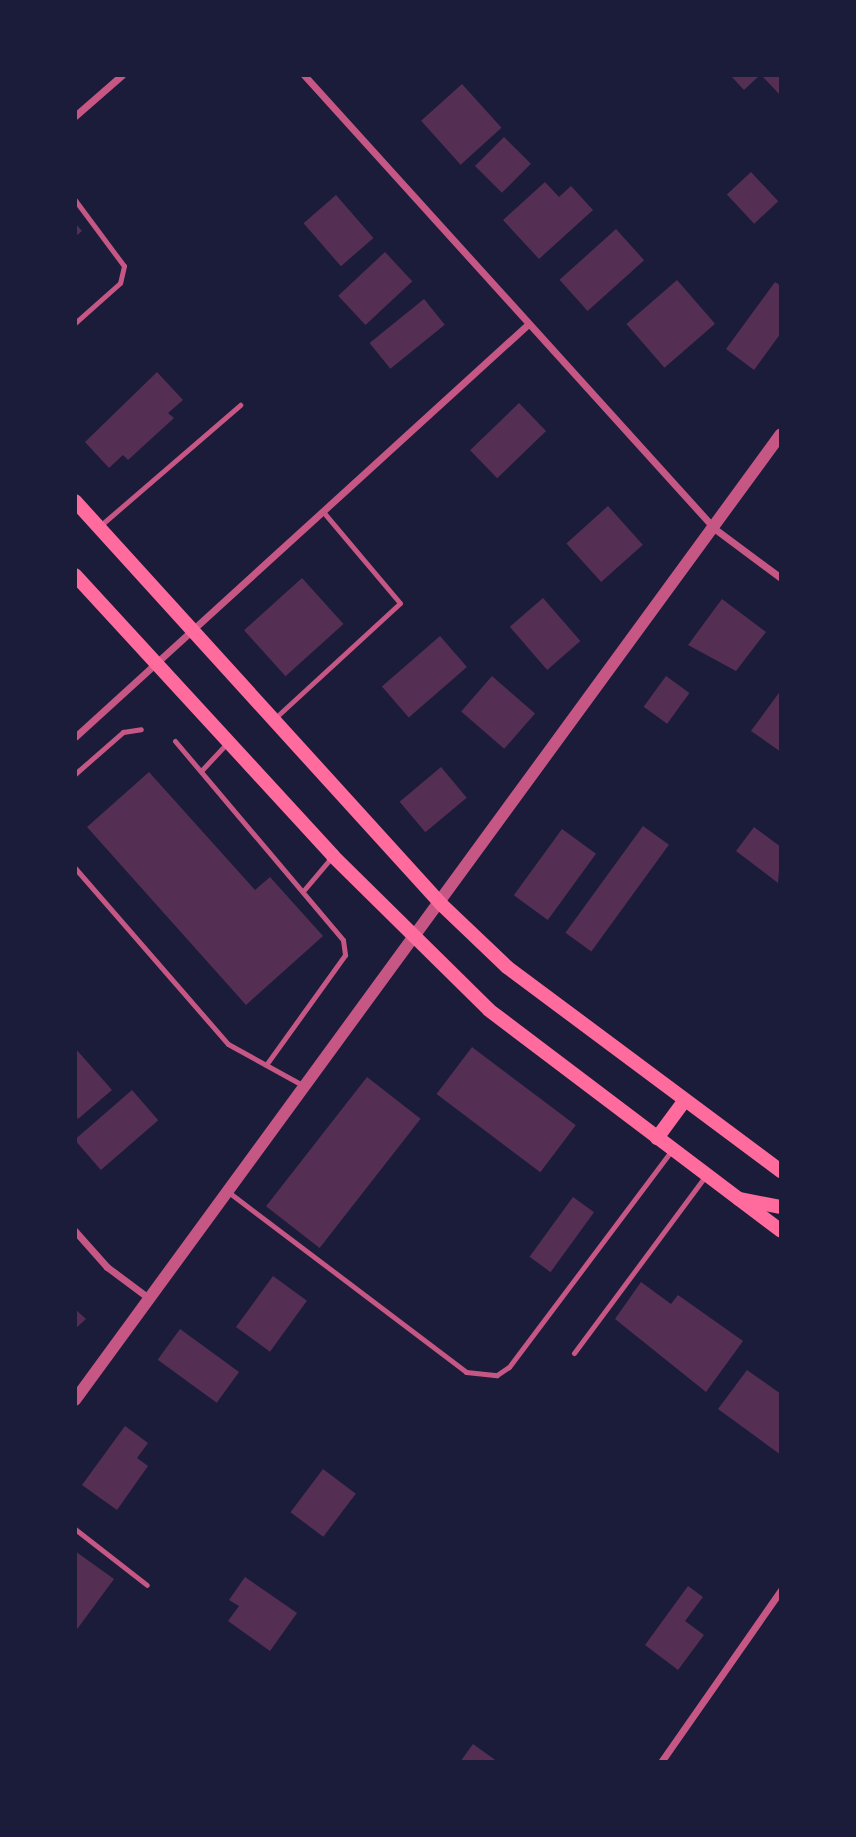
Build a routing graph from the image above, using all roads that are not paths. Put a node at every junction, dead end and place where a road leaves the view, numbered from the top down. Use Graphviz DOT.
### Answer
graph roads {
  1 [pos="122,75"];
  2 [pos="304,75"];
  3 [pos="75,116"];
  4 [pos="75,200"];
  5 [pos="75,323"];
  6 [pos="525,327"];
  7 [pos="240,405"];
  8 [pos="781,434"];
  9 [pos="75,500"];
  10 [pos="325,514"];
  11 [pos="98,527"];
  12 [pos="715,529"];
  13 [pos="75,575"];
  14 [pos="781,578"];
  15 [pos="190,633"];
  16 [pos="155,666"];
  17 [pos="271,721"];
  18 [pos="141,729"];
  19 [pos="75,737"];
  20 [pos="175,741"];
  21 [pos="227,743"];
  22 [pos="201,771"];
  23 [pos="75,774"];
  24 [pos="333,856"];
  25 [pos="75,868"];
  26 [pos="304,890"];
  27 [pos="442,905"];
  28 [pos="415,941"];
  29 [pos="266,1065"];
  30 [pos="307,1088"];
  31 [pos="685,1100"];
  32 [pos="657,1138"];
  33 [pos="672,1150"];
  34 [pos="781,1171"];
  35 [pos="706,1175"];
  36 [pos="231,1194"];
  37 [pos="738,1199"];
  38 [pos="781,1207"];
  39 [pos="75,1231"];
  40 [pos="781,1231"];
  41 [pos="153,1301"];
  42 [pos="574,1353"];
  43 [pos="75,1400"];
  44 [pos="75,1529"];
  45 [pos="147,1585"];
  46 [pos="781,1590"];
  47 [pos="661,1762"];
  1 -- 3 [label="street"];
  2 -- 6 [label="street"];
  4 -- 5 [label="lane"];
  6 -- 10 [label="street"];
  6 -- 12 [label="street"];
  7 -- 11 [label="lane"];
  8 -- 12 [label="street"];
  9 -- 11 [label="main road"];
  10 -- 15 [label="street"];
  10 -- 17 [label="lane"];
  11 -- 15 [label="main road"];
  12 -- 14 [label="street"];
  12 -- 27 [label="street"];
  13 -- 16 [label="main road"];
  15 -- 16 [label="street"];
  15 -- 17 [label="main road"];
  16 -- 19 [label="street"];
  16 -- 21 [label="main road"];
  17 -- 27 [label="main road"];
  18 -- 23 [label="lane"];
  20 -- 22 [label="lane"];
  21 -- 22 [label="lane"];
  21 -- 24 [label="main road"];
  22 -- 26 [label="lane"];
  24 -- 26 [label="lane"];
  24 -- 28 [label="main road"];
  25 -- 29 [label="lane"];
  26 -- 29 [label="lane"];
  27 -- 28 [label="street"];
  27 -- 31 [label="main road"];
  28 -- 30 [label="street"];
  28 -- 32 [label="main road"];
  29 -- 30 [label="lane"];
  30 -- 36 [label="street"];
  31 -- 32 [label="main road"];
  31 -- 34 [label="main road"];
  32 -- 33 [label="main road"];
  33 -- 35 [label="main road"];
  33 -- 36 [label="lane"];
  35 -- 37 [label="main road"];
  35 -- 42 [label="lane"];
  36 -- 41 [label="street"];
  37 -- 38 [label="main road"];
  37 -- 40 [label="main road"];
  39 -- 41 [label="street"];
  41 -- 43 [label="street"];
  44 -- 45 [label="lane"];
  46 -- 47 [label="street"];
}
